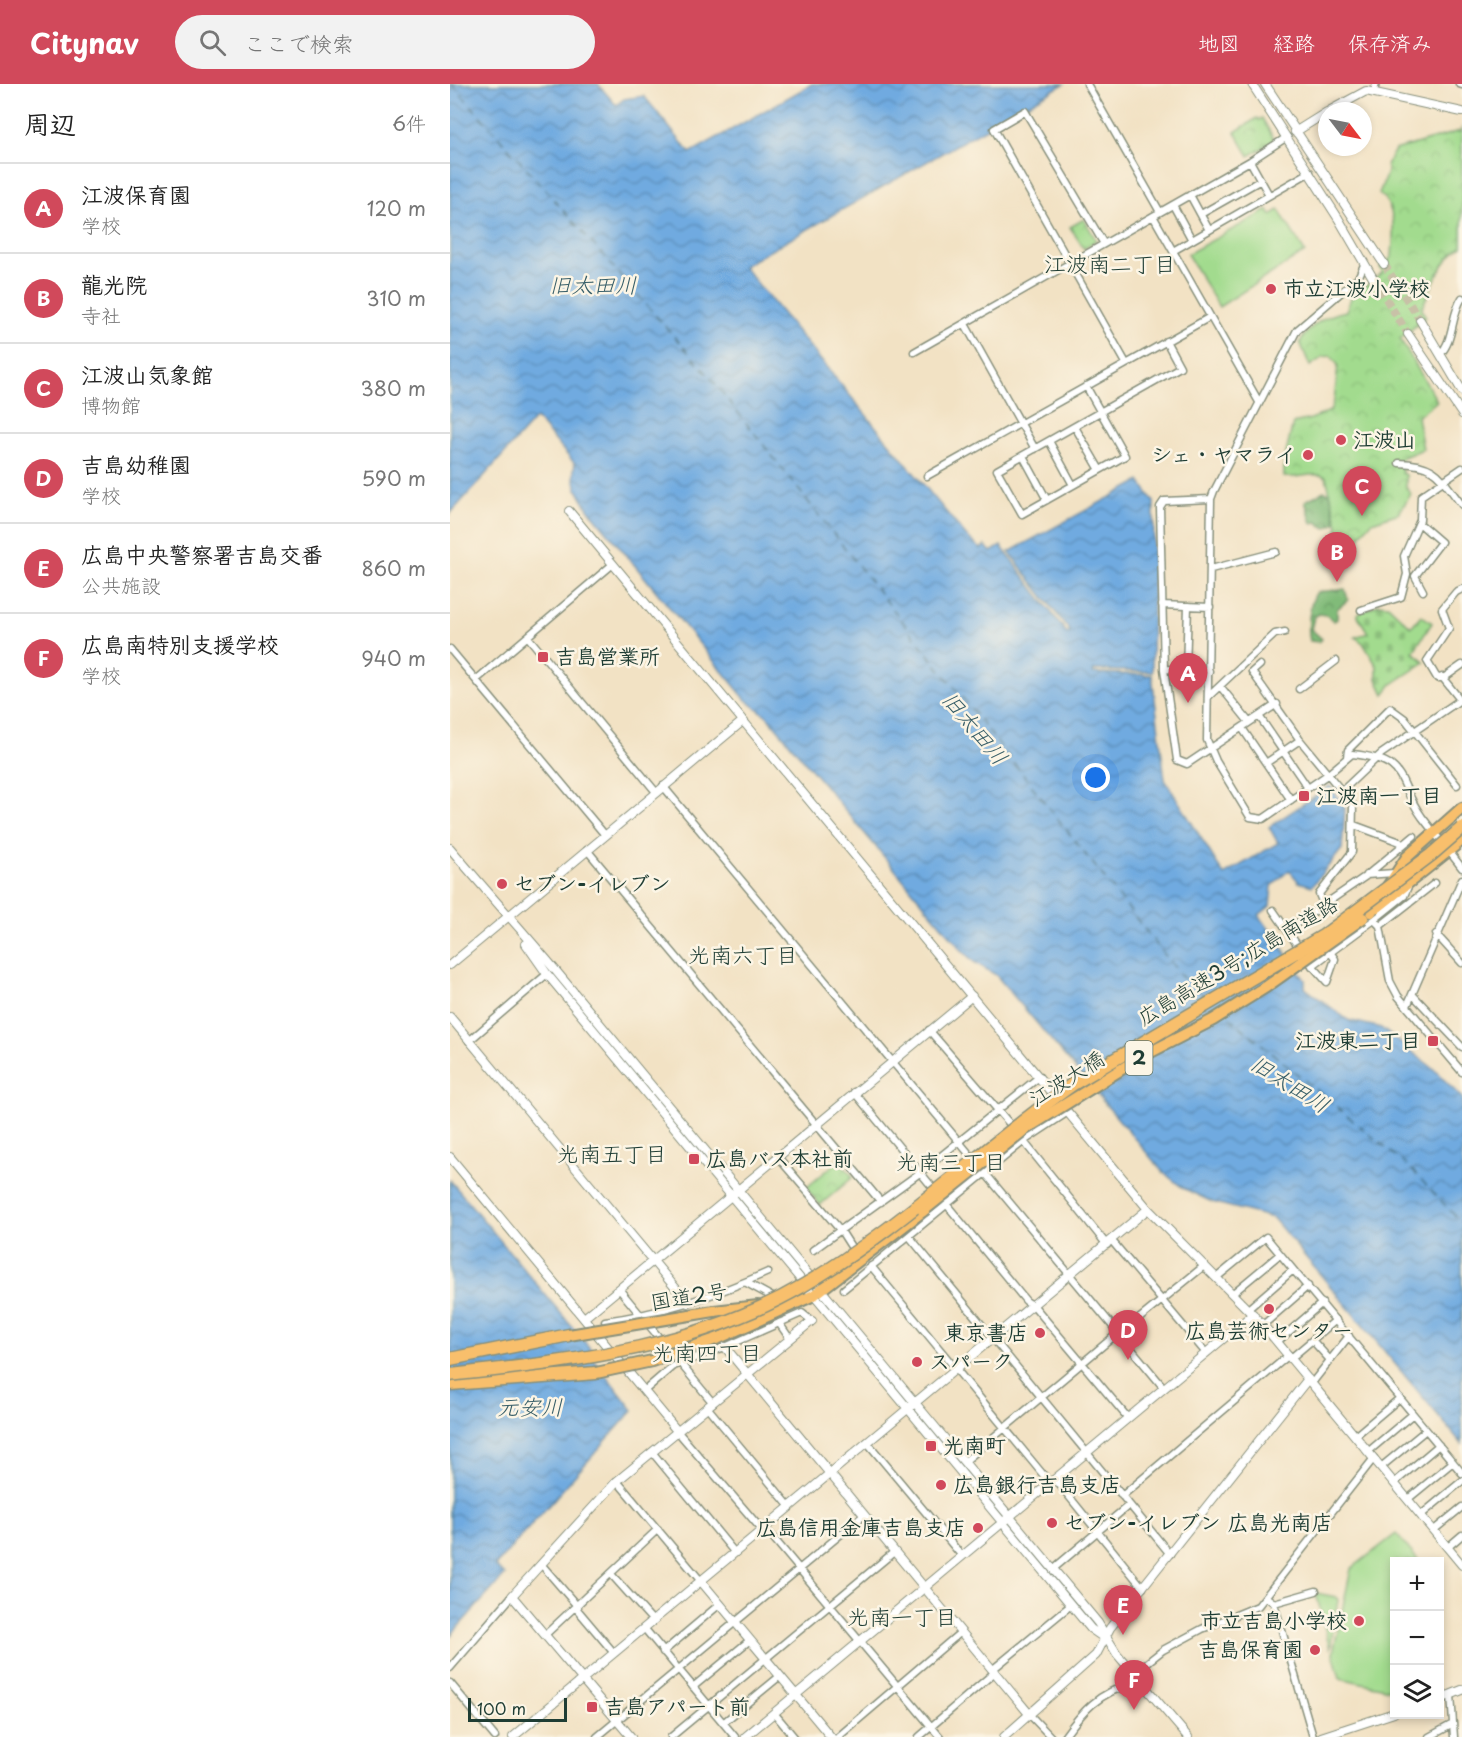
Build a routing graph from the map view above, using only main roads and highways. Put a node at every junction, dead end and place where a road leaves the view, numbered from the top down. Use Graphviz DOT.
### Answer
graph roads {
  1 [pos="1462,808"];
  2 [pos="1462,828"];
  3 [pos="1462,840"];
  4 [pos="1369,917"];
  5 [pos="923,1211"];
  6 [pos="787,1304"];
  7 [pos="569,1335"];
  8 [pos="450,1359"];
  9 [pos="596,1373"];
  10 [pos="450,1375"];
  11 [pos="450,1384"];
  1 -- 4 [label="highway, 2"];
  2 -- 10 [label="highway, 広島高速3号;広島南道路, bridge"];
  3 -- 4 [label="highway, 2"];
  4 -- 5 [label="highway, 江波大橋 / 2, bridge"];
  5 -- 6 [label="highway, 国道2号 / 2"];
  6 -- 7 [label="highway, 国道2号 / 2, bridge"];
  6 -- 9 [label="highway, 国道2号 / 2, bridge"];
  7 -- 8 [label="highway"];
  9 -- 11 [label="highway"];
}
